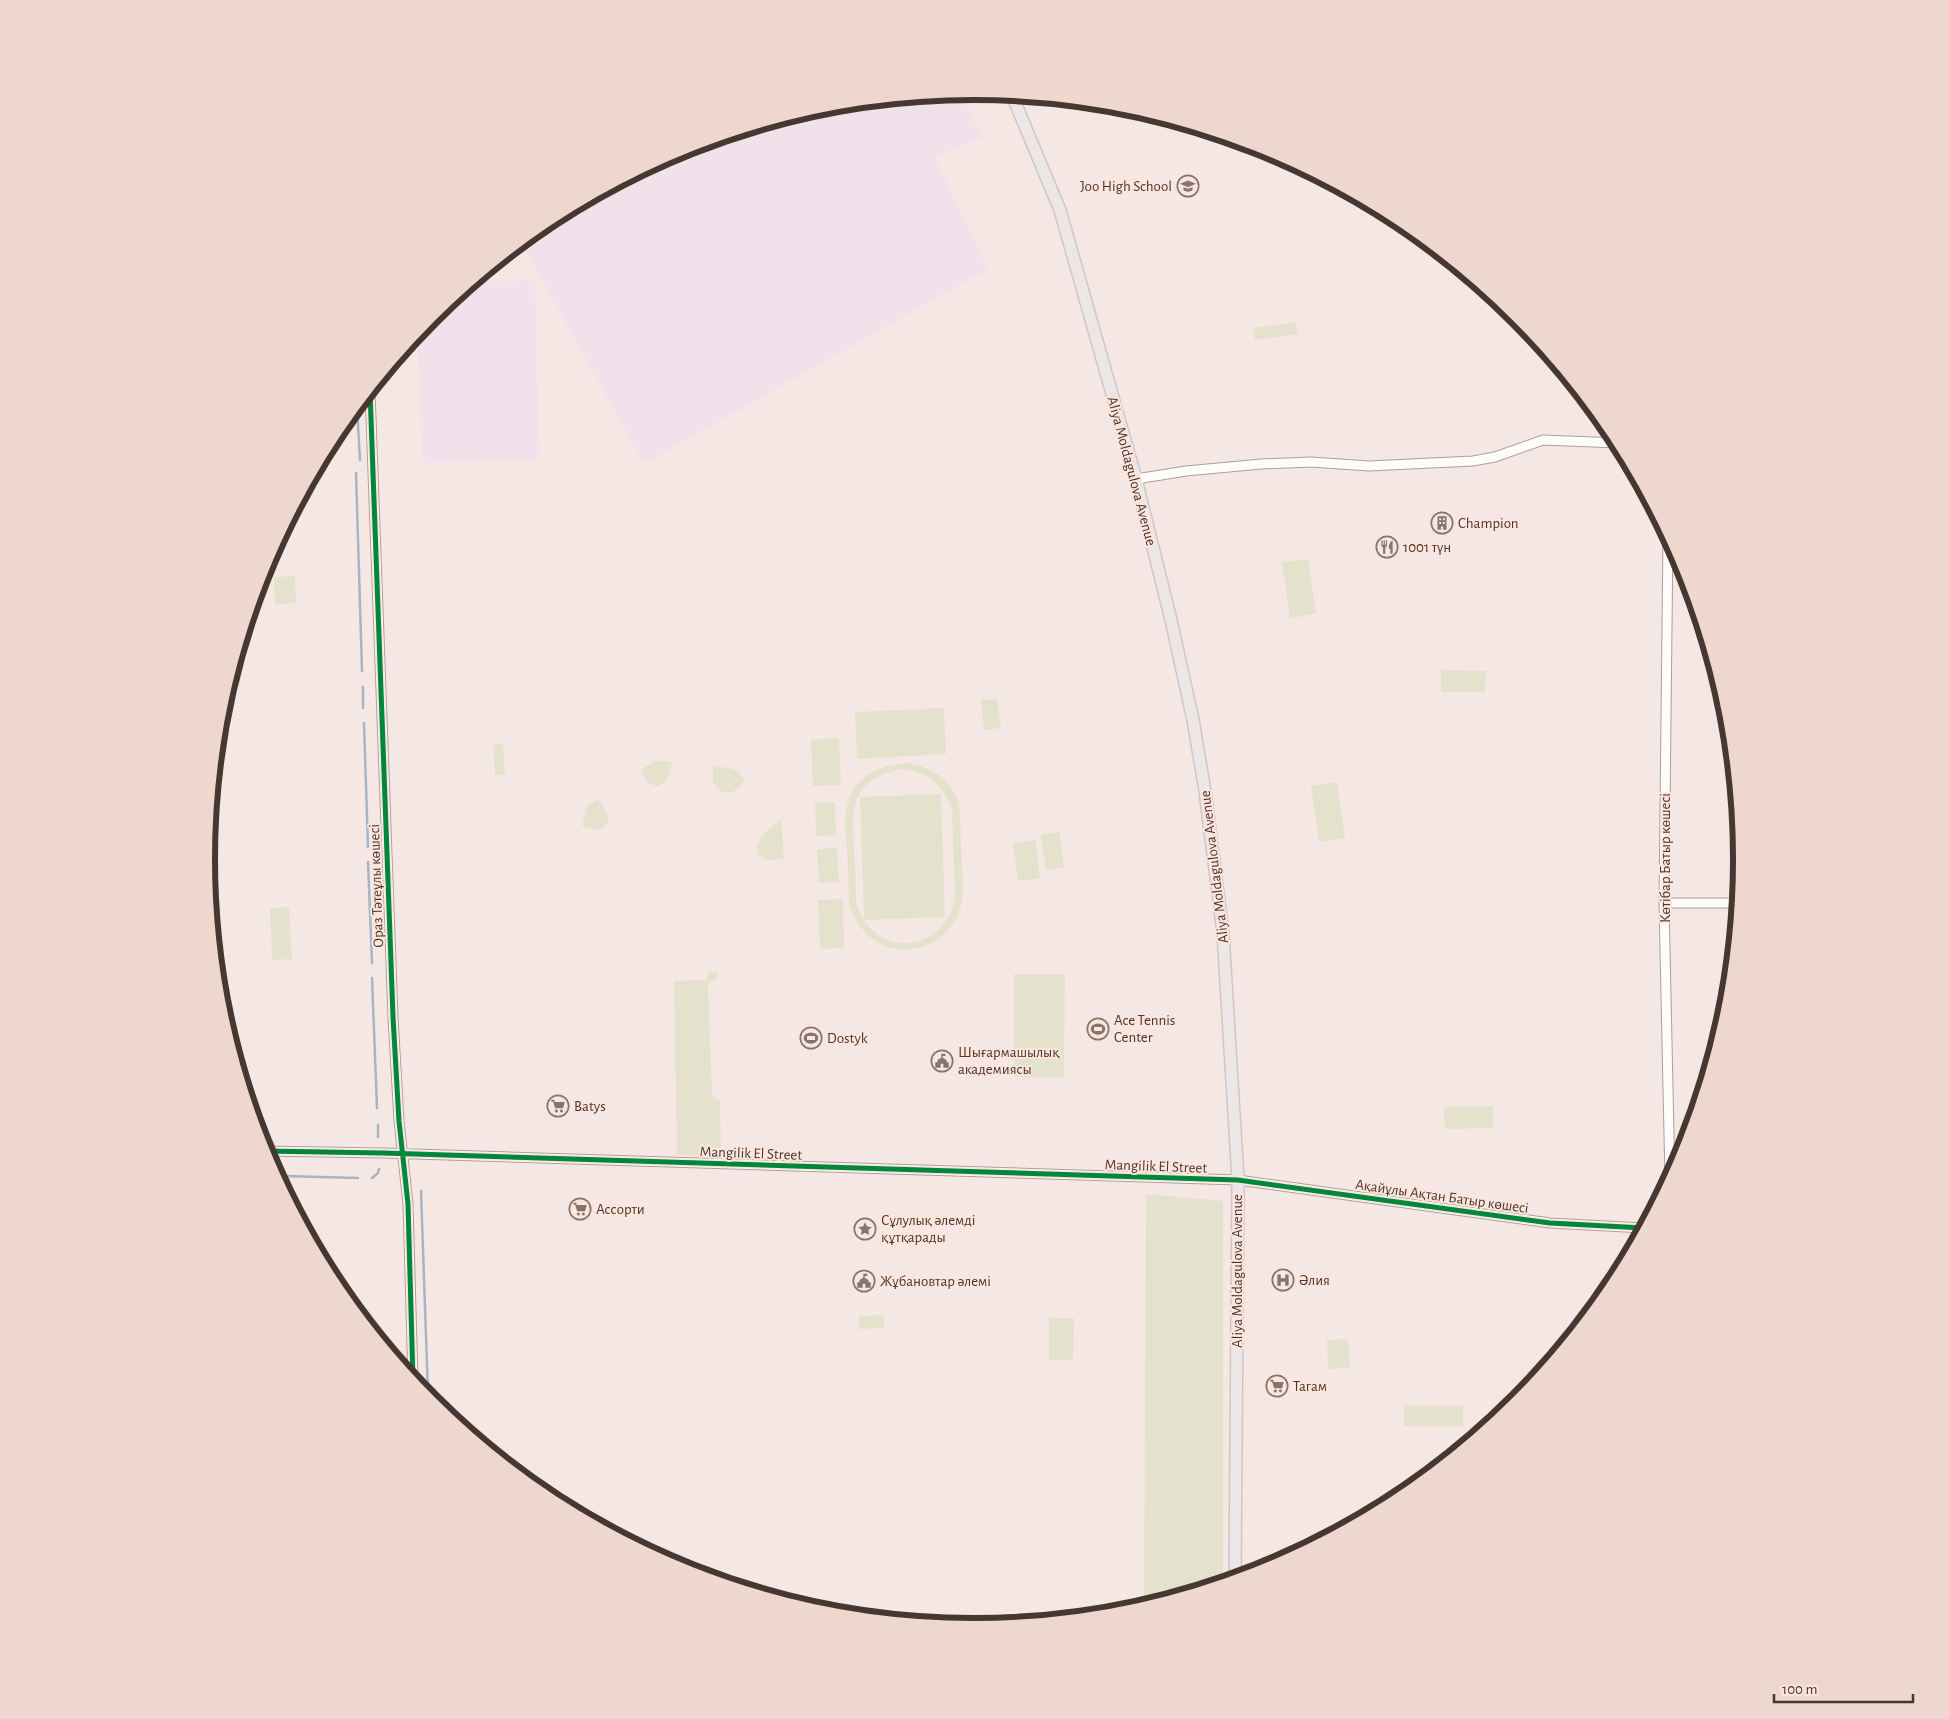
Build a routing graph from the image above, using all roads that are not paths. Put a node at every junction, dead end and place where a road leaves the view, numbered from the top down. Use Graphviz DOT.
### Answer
graph roads {
  1 [pos="1015,102"];
  2 [pos="370,399"];
  3 [pos="1609,443"];
  4 [pos="1136,479"];
  5 [pos="1668,551"];
  6 [pos="1732,902"];
  7 [pos="1664,903"];
  8 [pos="274,1151"];
  9 [pos="402,1154"];
  10 [pos="1670,1164"];
  11 [pos="1238,1180"];
  12 [pos="1637,1230"];
  13 [pos="413,1371"];
  14 [pos="1235,1573"];
  1 -- 4 [label="main road, Aliya Moldagulova Avenue"];
  2 -- 9 [label="street, Ораз Тәтеұлы көшесі"];
  3 -- 4 [label="street"];
  4 -- 11 [label="main road, Aliya Moldagulova Avenue"];
  5 -- 7 [label="street, Көтібар Батыр көшесі"];
  6 -- 7 [label="street"];
  7 -- 10 [label="street, Көтібар Батыр көшесі"];
  8 -- 9 [label="street, Mangilik El Street"];
  9 -- 11 [label="street, Mangilik El Street"];
  9 -- 13 [label="street, Ораз Тәтеұлы көшесі"];
  11 -- 12 [label="street, Ақайұлы Ақтан Батыр көшесі"];
  11 -- 14 [label="main road, Aliya Moldagulova Avenue"];
}
